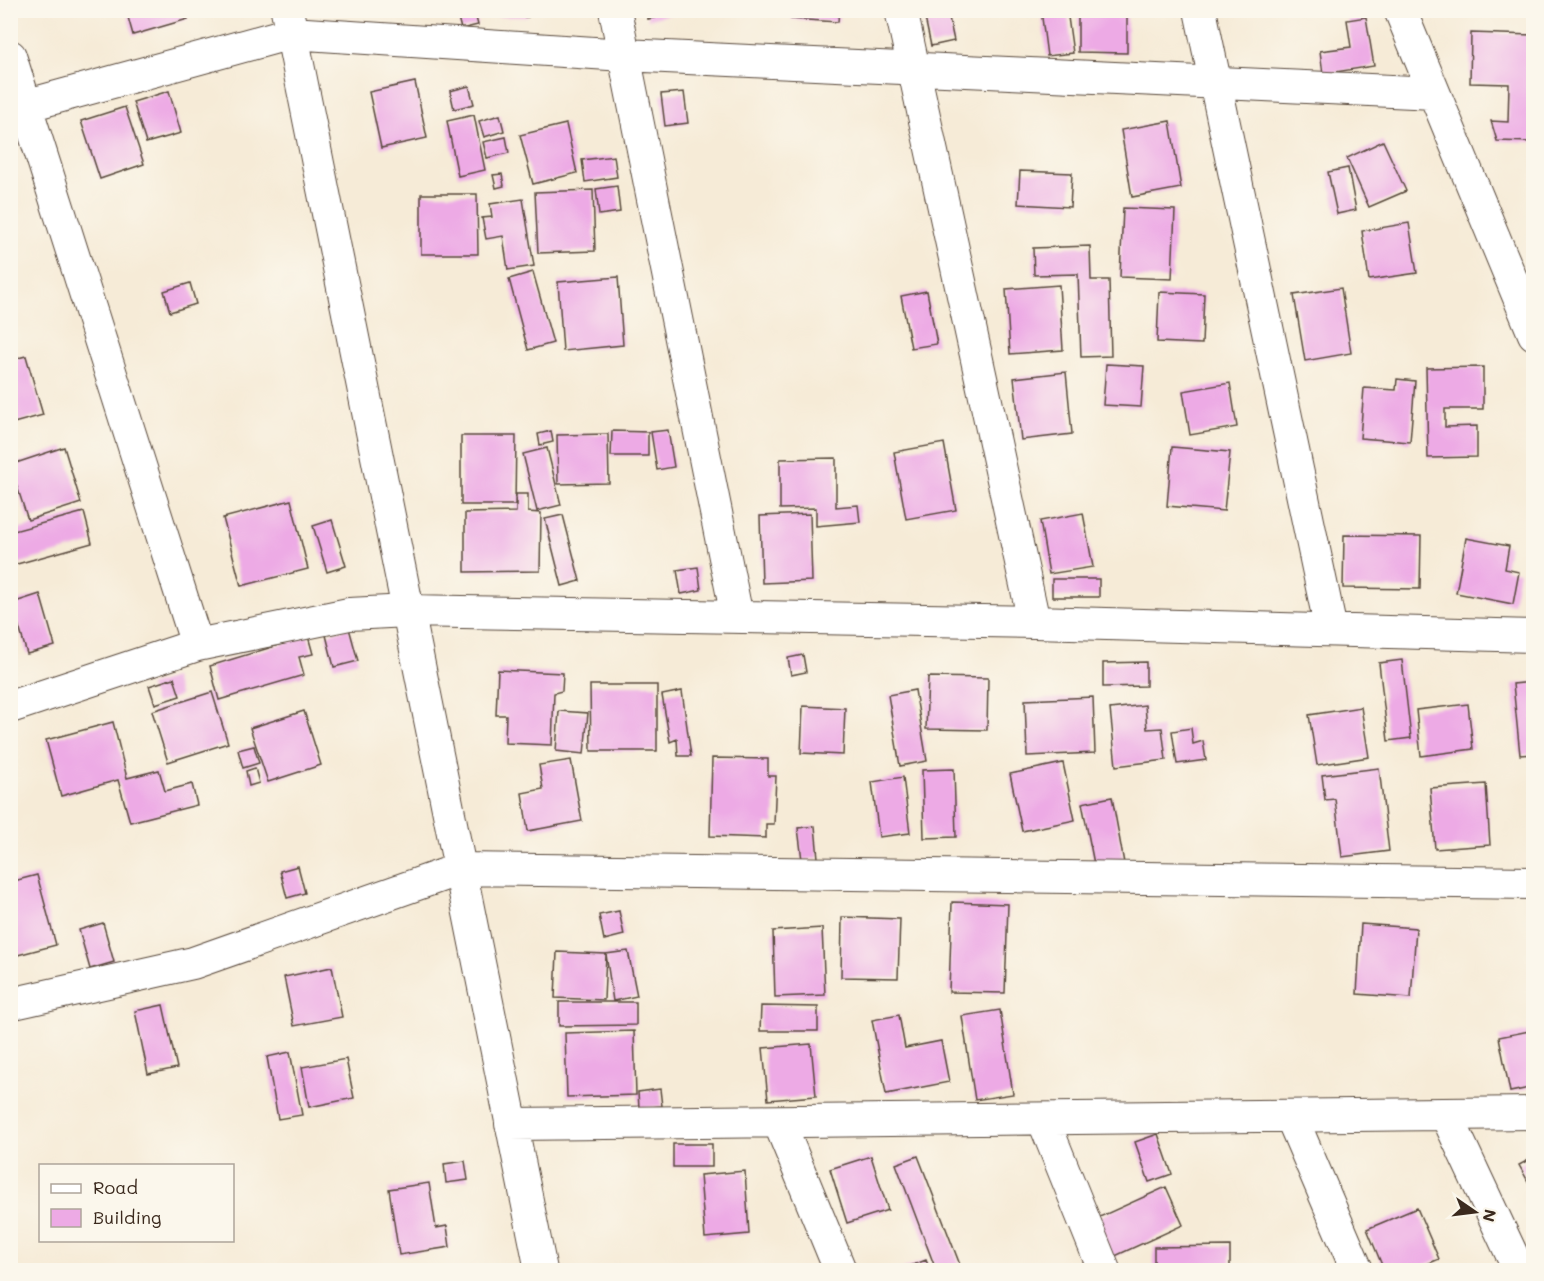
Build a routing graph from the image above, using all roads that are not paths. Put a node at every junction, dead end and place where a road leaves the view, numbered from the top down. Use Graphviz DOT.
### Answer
graph roads {
  1 [pos="615,10"];
  2 [pos="901,10"];
  3 [pos="1200,10"];
  4 [pos="1401,10"];
  5 [pos="289,22"];
  6 [pos="624,55"];
  7 [pos="10,56"];
  8 [pos="914,69"];
  9 [pos="1216,83"];
  10 [pos="1434,93"];
  11 [pos="18,108"];
  12 [pos="1533,334"];
  13 [pos="408,611"];
  14 [pos="737,617"];
  15 [pos="1034,622"];
  16 [pos="1331,630"];
  17 [pos="1533,636"];
  18 [pos="197,645"];
  19 [pos="10,707"];
  20 [pos="460,869"];
  21 [pos="1533,883"];
  22 [pos="10,1004"];
  23 [pos="1533,1113"];
  24 [pos="1446,1114"];
  25 [pos="1291,1116"];
  26 [pos="1043,1119"];
  27 [pos="778,1122"];
  28 [pos="511,1124"];
  29 [pos="541,1270"];
  30 [pos="840,1270"];
  31 [pos="1104,1270"];
  32 [pos="1357,1270"];
  33 [pos="1519,1270"];
  1 -- 6 [label="street"];
  2 -- 8 [label="street"];
  3 -- 9 [label="street"];
  4 -- 10 [label="street"];
  5 -- 6 [label="street"];
  5 -- 11 [label="street"];
  5 -- 13 [label="street"];
  6 -- 8 [label="street"];
  6 -- 14 [label="street"];
  7 -- 11 [label="street"];
  8 -- 9 [label="street"];
  8 -- 15 [label="street"];
  9 -- 10 [label="street"];
  9 -- 16 [label="street"];
  10 -- 12 [label="street"];
  11 -- 18 [label="street"];
  13 -- 14 [label="street"];
  13 -- 18 [label="street"];
  13 -- 20 [label="street"];
  14 -- 15 [label="street"];
  15 -- 16 [label="street"];
  16 -- 17 [label="street"];
  18 -- 19 [label="street"];
  20 -- 21 [label="street"];
  20 -- 22 [label="street"];
  20 -- 28 [label="street"];
  23 -- 24 [label="street"];
  24 -- 25 [label="street"];
  24 -- 33 [label="street"];
  25 -- 26 [label="street"];
  25 -- 32 [label="street"];
  26 -- 27 [label="street"];
  26 -- 31 [label="street"];
  27 -- 28 [label="street"];
  27 -- 30 [label="street"];
  28 -- 29 [label="street"];
}
